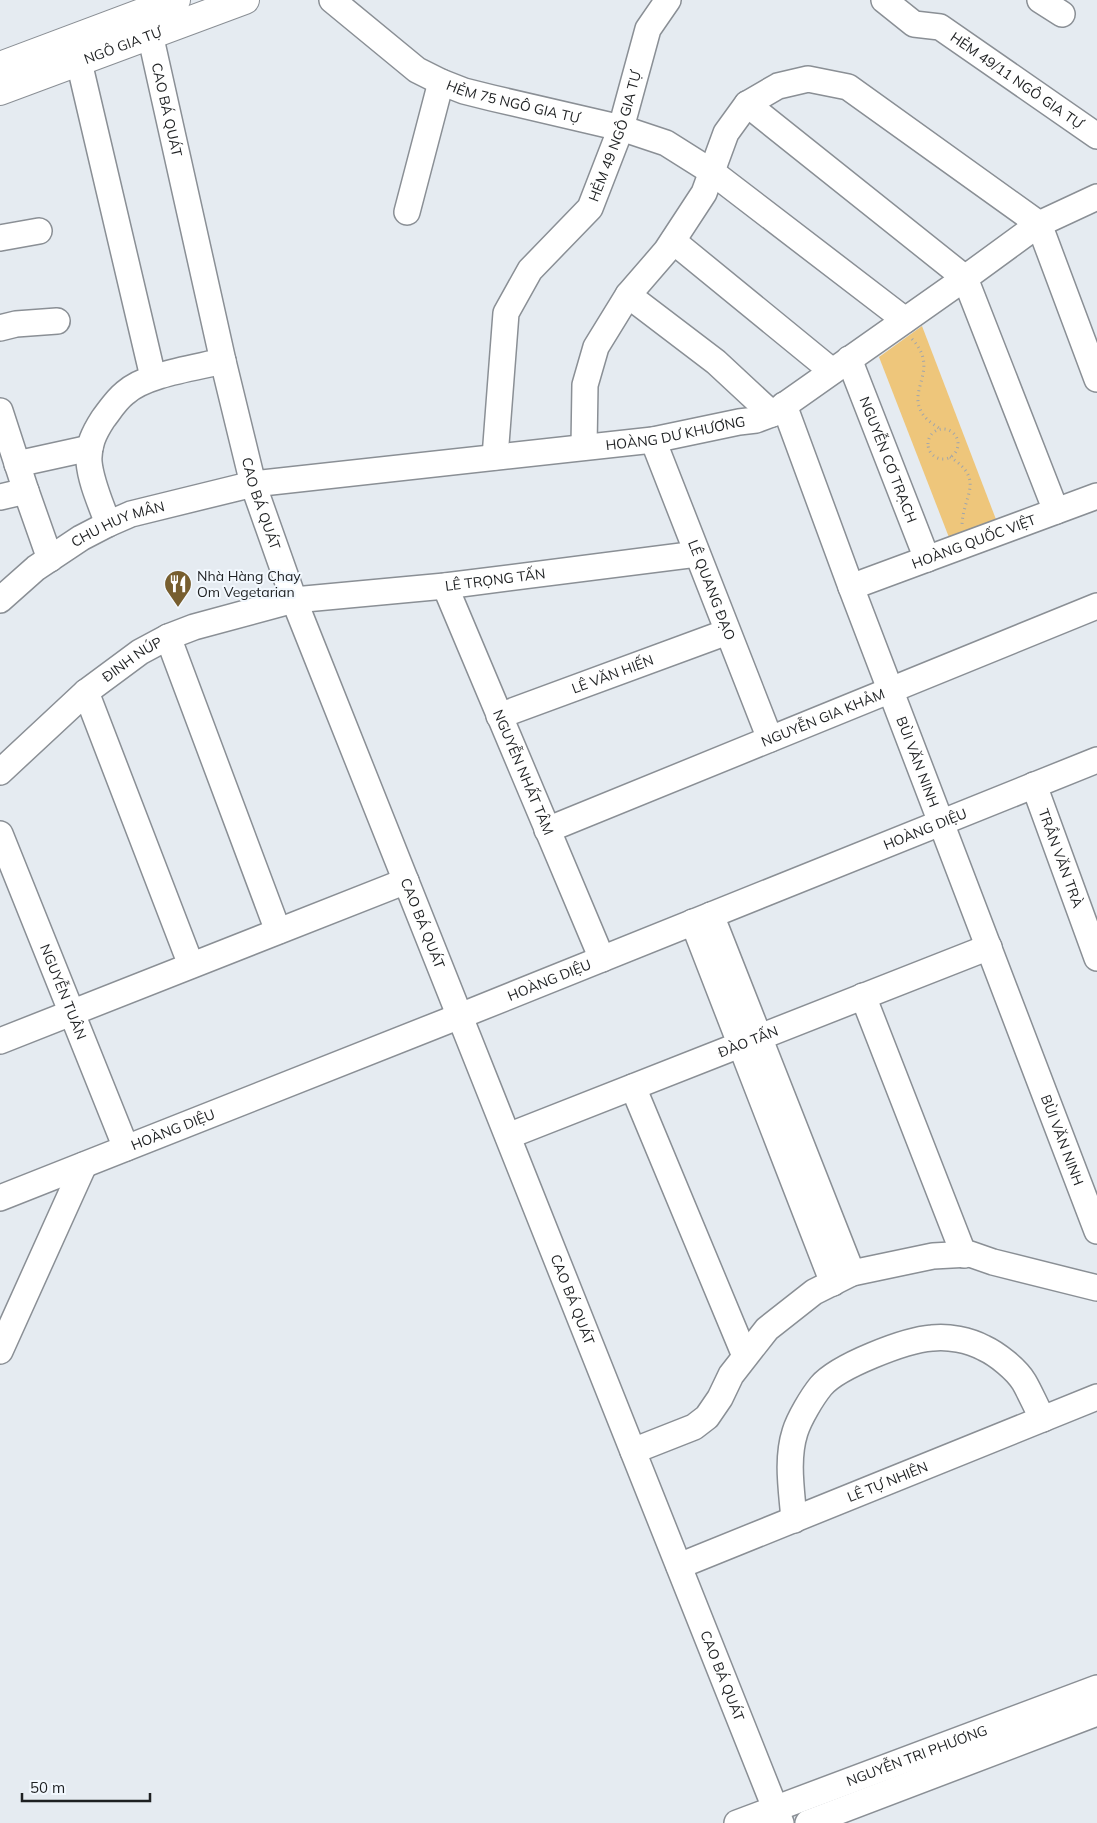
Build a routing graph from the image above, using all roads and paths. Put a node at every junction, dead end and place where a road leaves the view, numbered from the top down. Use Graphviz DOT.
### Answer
graph roads {
  1 [pos="176,0"];
  2 [pos="245,0"];
  3 [pos="332,0"];
  4 [pos="668,0"];
  5 [pos="884,0"];
  6 [pos="1040,0"];
  7 [pos="1062,14"];
  8 [pos="146,16"];
  9 [pos="80,62"];
  10 [pos="0,66"];
  11 [pos="440,82"];
  12 [pos="0,90"];
  13 [pos="747,104"];
  14 [pos="621,128"];
  15 [pos="1097,136"];
  16 [pos="712,172"];
  17 [pos="1097,196"];
  18 [pos="407,212"];
  19 [pos="1038,224"];
  20 [pos="39,231"];
  21 [pos="0,238"];
  22 [pos="673,241"];
  23 [pos="965,278"];
  24 [pos="628,295"];
  25 [pos="57,321"];
  26 [pos="901,323"];
  27 [pos="0,328"];
  28 [pos="223,361"];
  29 [pos="841,365"];
  30 [pos="153,377"];
  31 [pos="1097,379"];
  32 [pos="778,409"];
  33 [pos="1,419"];
  34 [pos="940,429"];
  35 [pos="653,440"];
  36 [pos="584,447"];
  37 [pos="90,448"];
  38 [pos="495,457"];
  39 [pos="950,457"];
  40 [pos="17,464"];
  41 [pos="253,484"];
  42 [pos="26,491"];
  43 [pos="1097,496"];
  44 [pos="0,497"];
  45 [pos="1056,511"];
  46 [pos="108,524"];
  47 [pos="976,541"];
  48 [pos="697,554"];
  49 [pos="50,558"];
  50 [pos="927,559"];
  51 [pos="444,586"];
  52 [pos="851,587"];
  53 [pos="0,600"];
  54 [pos="294,600"];
  55 [pos="1097,606"];
  56 [pos="728,632"];
  57 [pos="168,637"];
  58 [pos="891,690"];
  59 [pos="86,692"];
  60 [pos="499,716"];
  61 [pos="770,740"];
  62 [pos="1097,760"];
  63 [pos="0,772"];
  64 [pos="1034,785"];
  65 [pos="941,822"];
  66 [pos="547,830"];
  67 [pos="0,834"];
  68 [pos="406,881"];
  69 [pos="702,919"];
  70 [pos="278,931"];
  71 [pos="989,947"];
  72 [pos="1097,958"];
  73 [pos="602,959"];
  74 [pos="191,965"];
  75 [pos="863,996"];
  76 [pos="71,1012"];
  77 [pos="460,1016"];
  78 [pos="0,1041"];
  79 [pos="750,1041"];
  80 [pos="633,1087"];
  81 [pos="508,1136"];
  82 [pos="126,1148"];
  83 [pos="84,1165"];
  84 [pos="0,1198"];
  85 [pos="1097,1231"];
  86 [pos="964,1255"];
  87 [pos="843,1278"];
  88 [pos="1097,1288"];
  89 [pos="0,1350"];
  90 [pos="745,1356"];
  91 [pos="1097,1398"];
  92 [pos="1042,1419"];
  93 [pos="632,1451"];
  94 [pos="794,1520"];
  95 [pos="678,1566"];
  96 [pos="1097,1688"];
  97 [pos="1097,1713"];
  98 [pos="778,1816"];
  99 [pos="737,1823"];
  100 [pos="808,1823"];
  1 -- 8 [label="main road, NGÔ GIA TỰ"];
  2 -- 8 [label="main road, NGÔ GIA TỰ"];
  3 -- 11 [label="street, HẺM 75 NGÔ GIA TỰ"];
  4 -- 14 [label="street, HẺM 49 NGÔ GIA TỰ"];
  5 -- 15 [label="street, HẺM 49/11 NGÔ GIA TỰ"];
  6 -- 7 [label="street"];
  8 -- 9 [label="main road, NGÔ GIA TỰ"];
  8 -- 10 [label="main road, NGÔ GIA TỰ"];
  8 -- 28 [label="street, CAO BÁ QUÁT"];
  9 -- 12 [label="main road, NGÔ GIA TỰ"];
  9 -- 30 [label="street"];
  11 -- 14 [label="street, HẺM 75 NGÔ GIA TỰ"];
  11 -- 18 [label="street"];
  13 -- 16 [label="street"];
  13 -- 19 [label="street"];
  13 -- 23 [label="street"];
  14 -- 16 [label="street, HẺM 75 NGÔ GIA TỰ"];
  14 -- 38 [label="street, HẺM 49 NGÔ GIA TỰ"];
  16 -- 22 [label="street"];
  16 -- 26 [label="street, HẺM 75 NGÔ GIA TỰ"];
  17 -- 19 [label="street, HOÀNG DƯ KHƯƠNG"];
  19 -- 23 [label="street, HOÀNG DƯ KHƯƠNG"];
  19 -- 31 [label="street"];
  20 -- 21 [label="street"];
  22 -- 24 [label="street"];
  22 -- 29 [label="street"];
  23 -- 26 [label="street, HOÀNG DƯ KHƯƠNG"];
  23 -- 45 [label="street"];
  24 -- 32 [label="street"];
  24 -- 36 [label="street"];
  25 -- 27 [label="street"];
  26 -- 29 [label="street, HOÀNG DƯ KHƯƠNG"];
  26 -- 34 [label="path"];
  28 -- 30 [label="street"];
  28 -- 41 [label="street, CAO BÁ QUÁT"];
  29 -- 32 [label="street, HOÀNG DƯ KHƯƠNG"];
  29 -- 50 [label="street, NGUYỄN CƠ TRẠCH"];
  30 -- 37 [label="street"];
  32 -- 35 [label="street, HOÀNG DƯ KHƯƠNG"];
  32 -- 52 [label="street, BÙI VĂN NINH"];
  33 -- 40 [label="street"];
  34 -- 39 [label="path"];
  34 -- 39 [label="path"];
  35 -- 36 [label="street, HOÀNG DƯ KHƯƠNG"];
  35 -- 48 [label="street, LÊ QUANG ĐẠO"];
  36 -- 38 [label="street, HOÀNG DƯ KHƯƠNG"];
  37 -- 40 [label="street"];
  37 -- 46 [label="street"];
  38 -- 41 [label="street, HOÀNG DƯ KHƯƠNG"];
  39 -- 47 [label="path"];
  40 -- 42 [label="street"];
  41 -- 46 [label="street, CHU HUY MÂN"];
  41 -- 54 [label="street, CAO BÁ QUÁT"];
  42 -- 44 [label="street"];
  42 -- 49 [label="street"];
  43 -- 45 [label="street, HOÀNG QUỐC VIỆT"];
  45 -- 47 [label="street, HOÀNG QUỐC VIỆT"];
  46 -- 49 [label="street, CHU HUY MÂN"];
  47 -- 50 [label="street, HOÀNG QUỐC VIỆT"];
  48 -- 51 [label="street, LÊ TRỌNG TẤN"];
  48 -- 56 [label="street, LÊ QUANG ĐẠO"];
  49 -- 53 [label="street, CHU HUY MÂN"];
  50 -- 52 [label="street, HOÀNG QUỐC VIỆT"];
  51 -- 54 [label="street, LÊ TRỌNG TẤN"];
  51 -- 60 [label="street, NGUYỄN NHẤT TÂM"];
  52 -- 58 [label="street, BÙI VĂN NINH"];
  54 -- 57 [label="street, ĐINH NÚP"];
  54 -- 68 [label="street, CAO BÁ QUÁT"];
  55 -- 58 [label="street, NGUYỄN GIA KHẢM"];
  56 -- 60 [label="street, LÊ VĂN HIẾN"];
  56 -- 61 [label="street, LÊ QUANG ĐẠO"];
  57 -- 59 [label="street, ĐINH NÚP"];
  57 -- 70 [label="street"];
  58 -- 61 [label="street, NGUYỄN GIA KHẢM"];
  58 -- 65 [label="street, BÙI VĂN NINH"];
  59 -- 63 [label="street, ĐINH NÚP"];
  59 -- 74 [label="street"];
  60 -- 66 [label="street, NGUYỄN NHẤT TÂM"];
  61 -- 66 [label="street, NGUYỄN GIA KHẢM"];
  62 -- 64 [label="street, HOÀNG DIỆU"];
  64 -- 65 [label="street, HOÀNG DIỆU"];
  64 -- 72 [label="street, TRẦN VĂN TRÀ"];
  65 -- 69 [label="street, HOÀNG DIỆU"];
  65 -- 71 [label="street, BÙI VĂN NINH"];
  66 -- 73 [label="street, NGUYỄN NHẤT TÂM"];
  67 -- 76 [label="street, NGUYỄN TUÂN"];
  68 -- 70 [label="street"];
  68 -- 77 [label="street, CAO BÁ QUÁT"];
  69 -- 73 [label="street, HOÀNG DIỆU"];
  69 -- 79 [label="street"];
  70 -- 74 [label="street"];
  71 -- 75 [label="street, ĐÀO TẤN"];
  71 -- 85 [label="street, BÙI VĂN NINH"];
  73 -- 77 [label="street, HOÀNG DIỆU"];
  74 -- 76 [label="street"];
  75 -- 79 [label="street, ĐÀO TẤN"];
  75 -- 86 [label="street"];
  76 -- 78 [label="street"];
  76 -- 82 [label="street, NGUYỄN TUÂN"];
  77 -- 81 [label="street, CAO BÁ QUÁT"];
  77 -- 82 [label="street, HOÀNG DIỆU"];
  79 -- 80 [label="street, ĐÀO TẤN"];
  79 -- 87 [label="street"];
  80 -- 81 [label="street, ĐÀO TẤN"];
  80 -- 90 [label="street"];
  81 -- 93 [label="street, CAO BÁ QUÁT"];
  82 -- 83 [label="street, HOÀNG DIỆU"];
  83 -- 84 [label="street, HOÀNG DIỆU"];
  83 -- 89 [label="street"];
  86 -- 87 [label="street"];
  86 -- 88 [label="street"];
  87 -- 90 [label="street"];
  90 -- 93 [label="street"];
  91 -- 92 [label="street, LÊ TỰ NHIÊN"];
  92 -- 94 [label="street, LÊ TỰ NHIÊN"];
  92 -- 94 [label="street"];
  93 -- 95 [label="street, CAO BÁ QUÁT"];
  94 -- 95 [label="street, LÊ TỰ NHIÊN"];
  95 -- 98 [label="street, CAO BÁ QUÁT"];
  96 -- 98 [label="street, NGUYỄN TRI PHƯƠNG"];
  97 -- 100 [label="street, NGUYỄN TRI PHƯƠNG"];
  98 -- 99 [label="street, NGUYỄN TRI PHƯƠNG"];
}
